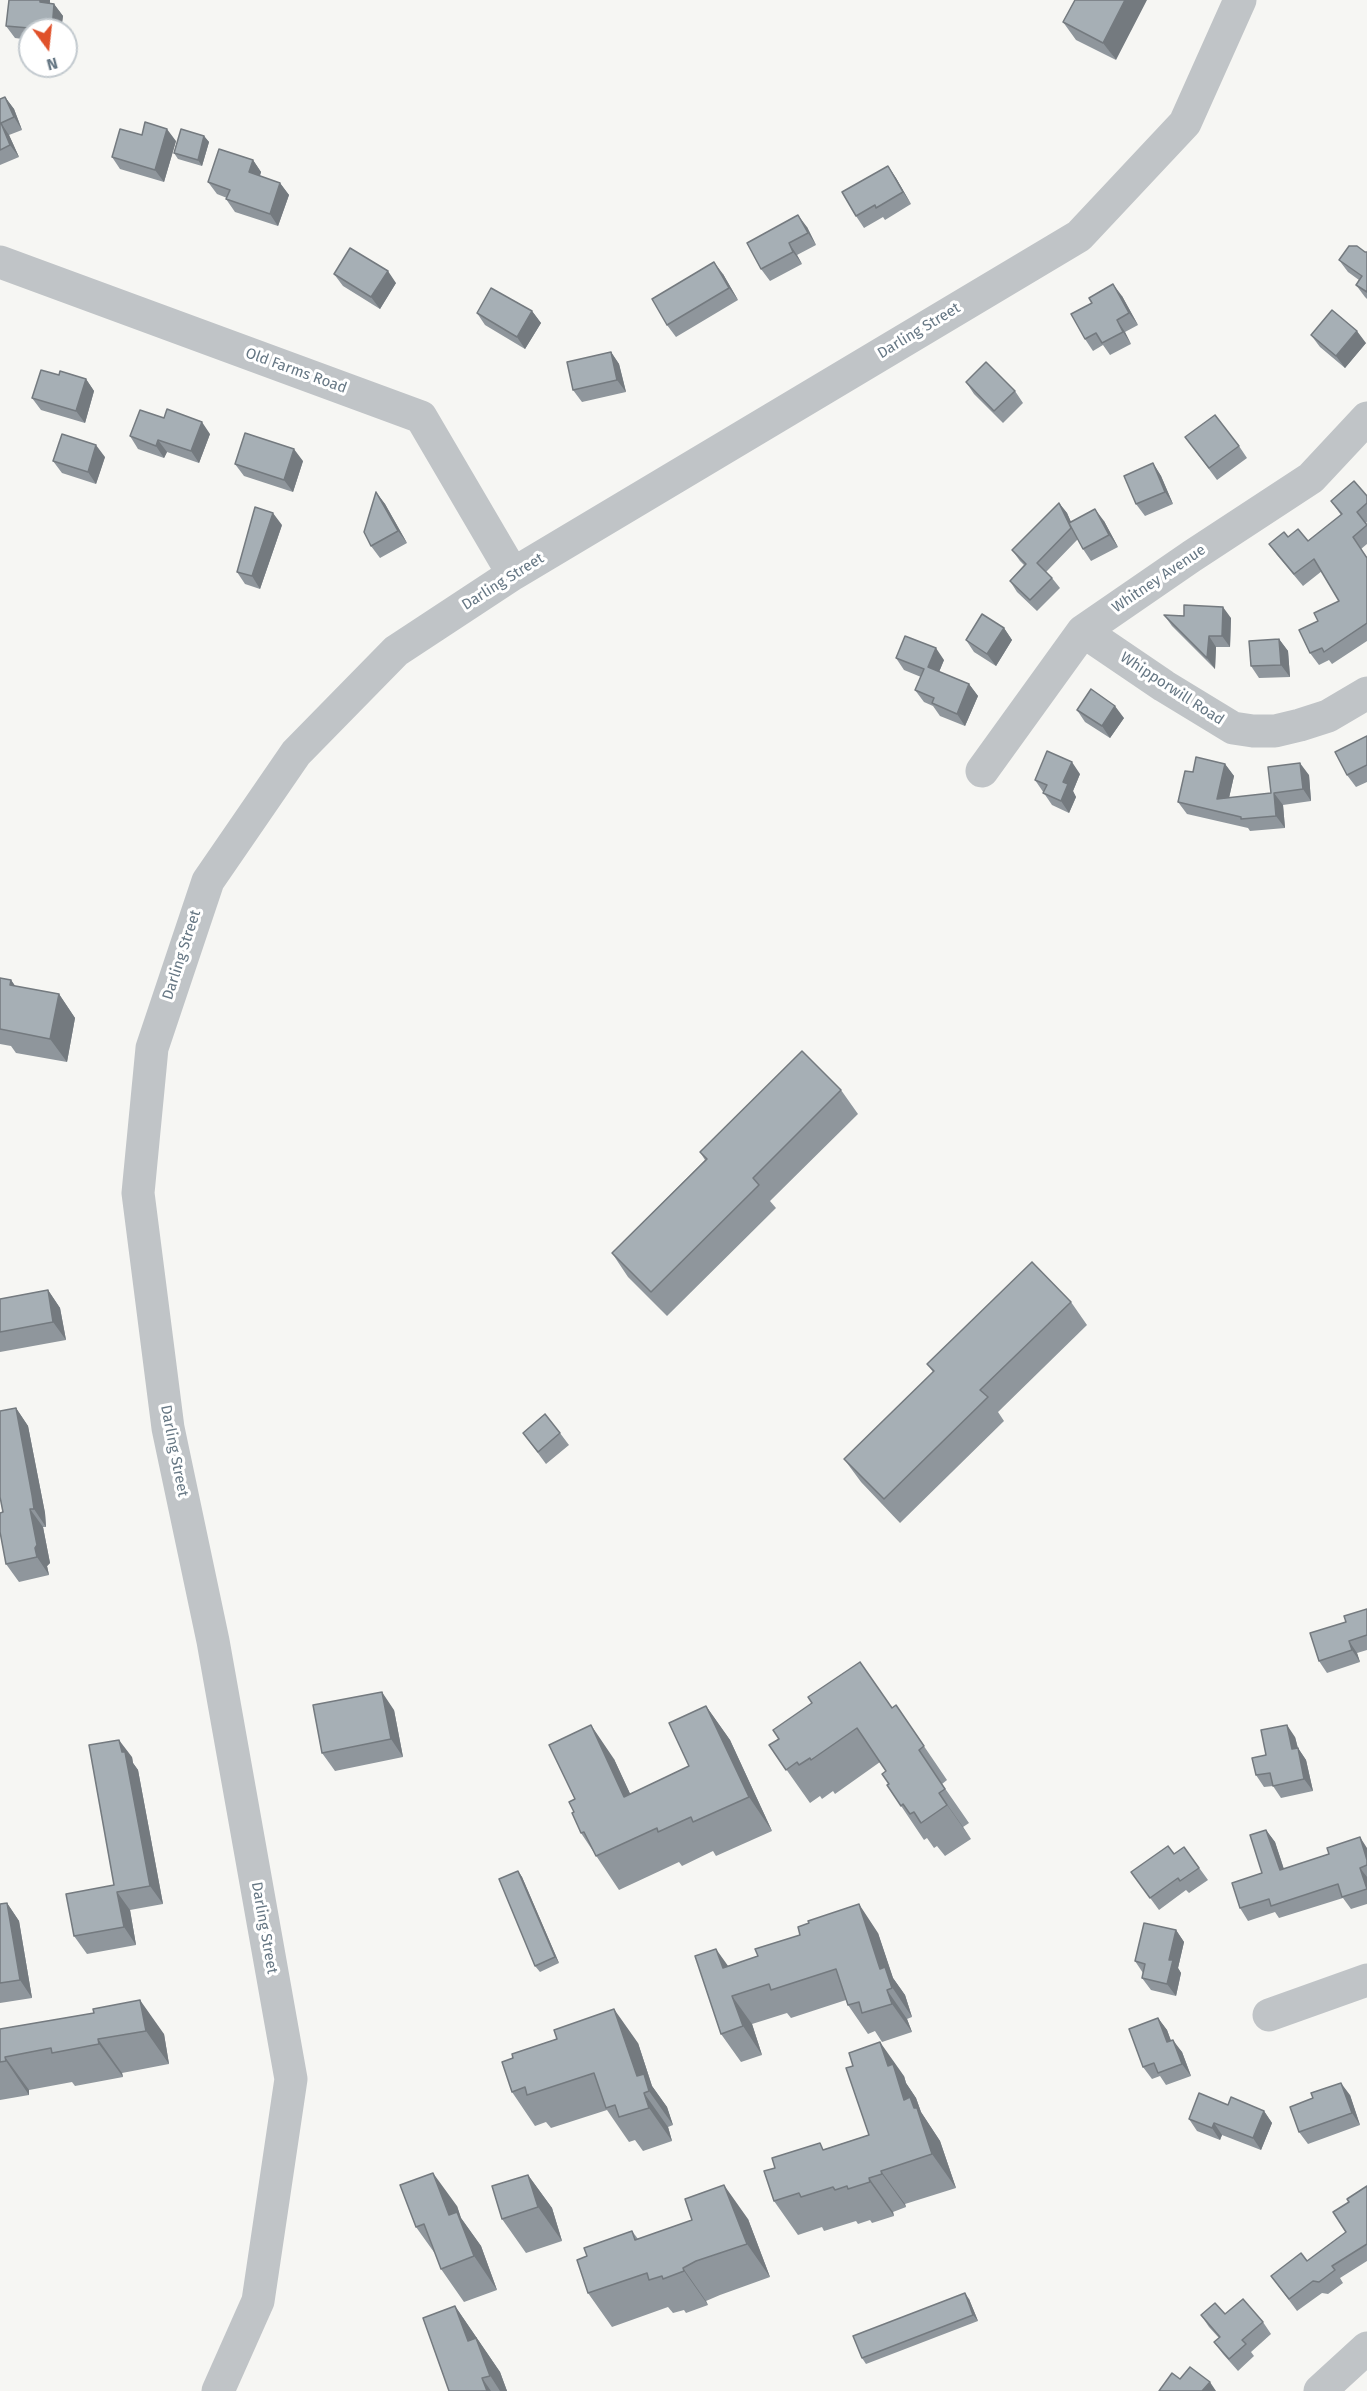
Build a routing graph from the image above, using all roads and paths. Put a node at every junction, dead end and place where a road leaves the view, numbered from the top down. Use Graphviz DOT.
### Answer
graph roads {
  1 [pos="1240,0"];
  2 [pos="0,262"];
  3 [pos="1367,418"];
  4 [pos="513,574"];
  5 [pos="1083,631"];
  6 [pos="1367,693"];
  7 [pos="982,771"];
  8 [pos="1367,1980"];
  9 [pos="1269,2015"];
  10 [pos="1367,2348"];
  11 [pos="218,2391"];
  12 [pos="1320,2391"];
  1 -- 4 [label="street, Darling Street"];
  2 -- 4 [label="street, Old Farms Road"];
  3 -- 5 [label="street, Whitney Avenue"];
  4 -- 11 [label="street, Darling Street"];
  5 -- 6 [label="street, Whipporwill Road"];
  5 -- 7 [label="street, Whitney Avenue"];
  8 -- 9 [label="street"];
  10 -- 12 [label="street"];
}
